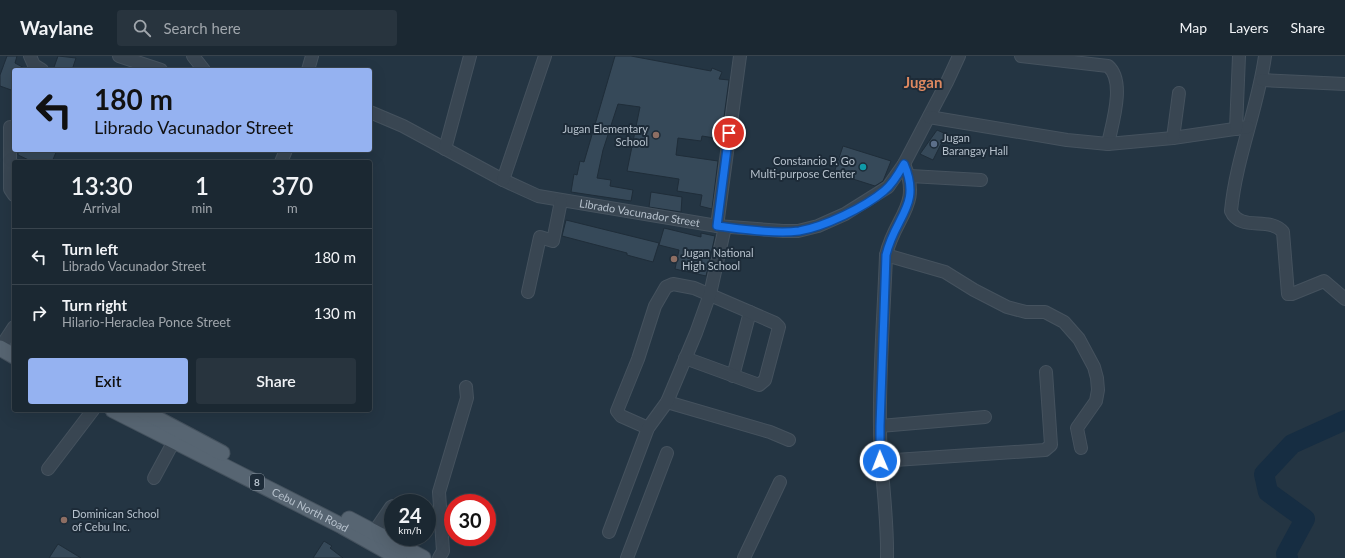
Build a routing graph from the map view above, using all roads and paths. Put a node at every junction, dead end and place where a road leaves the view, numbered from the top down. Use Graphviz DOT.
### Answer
graph roads {
  1 [pos="30,56"];
  2 [pos="119,56"];
  3 [pos="193,56"];
  4 [pos="312,56"];
  5 [pos="470,56"];
  6 [pos="545,56"];
  7 [pos="740,56"];
  8 [pos="959,56"];
  9 [pos="1021,56"];
  10 [pos="1239,56"];
  11 [pos="1265,56"];
  12 [pos="39,68"];
  13 [pos="155,68"];
  14 [pos="202,68"];
  15 [pos="309,68"];
  16 [pos="1262,80"];
  17 [pos="1345,84"];
  18 [pos="1180,93"];
  19 [pos="372,113"];
  20 [pos="929,117"];
  21 [pos="10,127"];
  22 [pos="1242,128"];
  23 [pos="1173,138"];
  24 [pos="1108,144"];
  25 [pos="445,149"];
  26 [pos="904,164"];
  27 [pos="910,176"];
  28 [pos="503,180"];
  29 [pos="981,180"];
  30 [pos="12,192"];
  31 [pos="561,201"];
  32 [pos="721,226"];
  33 [pos="886,255"];
  34 [pos="528,292"];
  35 [pos="710,294"];
  36 [pos="1345,299"];
  37 [pos="750,312"];
  38 [pos="12,330"];
  39 [pos="4,344"];
  40 [pos="12,354"];
  41 [pos="685,358"];
  42 [pos="1046,372"];
  43 [pos="733,376"];
  44 [pos="466,387"];
  45 [pos="667,402"];
  46 [pos="91,412"];
  47 [pos="117,412"];
  48 [pos="145,412"];
  49 [pos="985,417"];
  50 [pos="880,426"];
  51 [pos="648,428"];
  52 [pos="790,440"];
  53 [pos="174,441"];
  54 [pos="1081,448"];
  55 [pos="667,453"];
  56 [pos="880,461"];
  57 [pos="48,469"];
  58 [pos="154,478"];
  59 [pos="780,482"];
  60 [pos="384,516"];
  61 [pos="374,532"];
  62 [pos="610,532"];
  63 [pos="404,547"];
  64 [pos="423,558"];
  65 [pos="440,558"];
  66 [pos="628,558"];
  67 [pos="744,558"];
  68 [pos="887,558"];
  1 -- 12 [label="street"];
  2 -- 13 [label="street"];
  3 -- 14 [label="street"];
  4 -- 15 [label="street"];
  5 -- 25 [label="street"];
  6 -- 28 [label="street"];
  7 -- 32 [label="street"];
  8 -- 20 [label="street, Librado Vacunador Street"];
  9 -- 24 [label="street"];
  10 -- 22 [label="street"];
  11 -- 16 [label="street"];
  16 -- 17 [label="street"];
  16 -- 22 [label="street"];
  18 -- 23 [label="street"];
  19 -- 25 [label="street, Librado Vacunador Street"];
  20 -- 24 [label="street"];
  20 -- 26 [label="street, Librado Vacunador Street"];
  21 -- 30 [label="street"];
  22 -- 23 [label="street"];
  22 -- 36 [label="street"];
  23 -- 24 [label="street"];
  25 -- 28 [label="street, Librado Vacunador Street"];
  26 -- 27 [label="street"];
  26 -- 32 [label="street, Librado Vacunador Street"];
  27 -- 29 [label="street"];
  27 -- 33 [label="street"];
  28 -- 31 [label="street, Librado Vacunador Street"];
  31 -- 32 [label="street, Librado Vacunador Street"];
  31 -- 34 [label="street"];
  32 -- 35 [label="street"];
  33 -- 50 [label="street"];
  33 -- 54 [label="street"];
  35 -- 37 [label="street"];
  35 -- 41 [label="street"];
  35 -- 51 [label="street"];
  37 -- 43 [label="street"];
  37 -- 43 [label="street"];
  38 -- 39 [label="street"];
  39 -- 40 [label="main road"];
  41 -- 43 [label="street"];
  41 -- 45 [label="street"];
  42 -- 56 [label="street"];
  44 -- 65 [label="street"];
  45 -- 51 [label="street"];
  45 -- 52 [label="street"];
  46 -- 57 [label="street"];
  47 -- 53 [label="main road, Cebu North Road / 8"];
  48 -- 61 [label="main road, Cebu North Road / 8"];
  49 -- 50 [label="street"];
  50 -- 56 [label="street"];
  51 -- 62 [label="street"];
  53 -- 58 [label="street"];
  53 -- 63 [label="main road, Cebu North Road / 8"];
  55 -- 66 [label="street"];
  56 -- 68 [label="street"];
  59 -- 67 [label="street"];
  60 -- 61 [label="street"];
  61 -- 63 [label="main road, Cebu North Road / 8"];
  63 -- 64 [label="main road, Cebu North Road / 8"];
}
